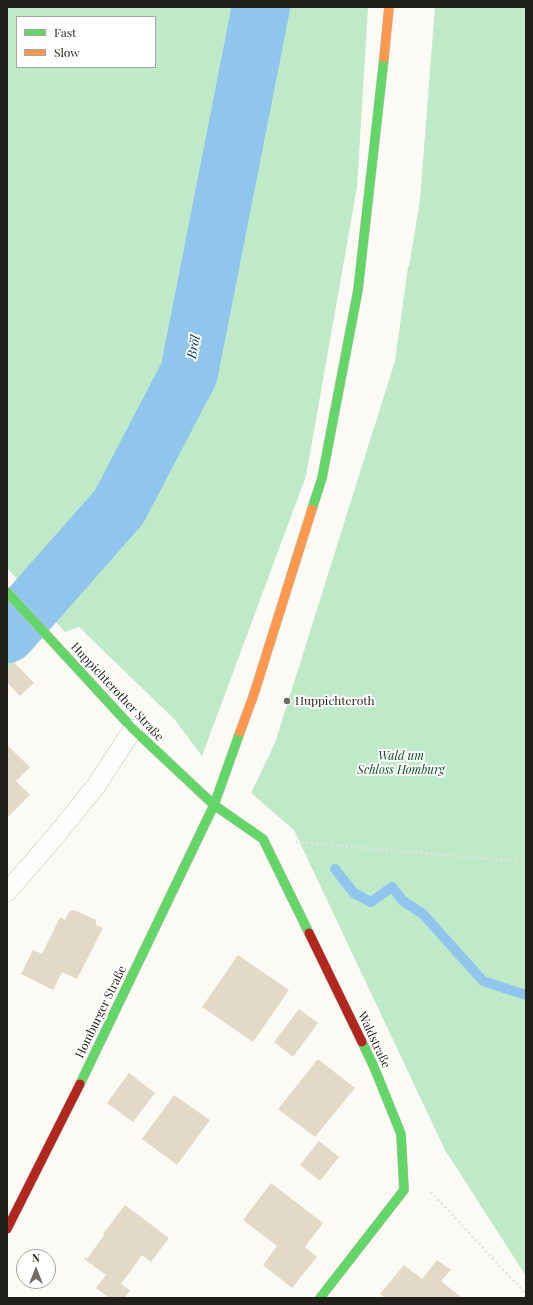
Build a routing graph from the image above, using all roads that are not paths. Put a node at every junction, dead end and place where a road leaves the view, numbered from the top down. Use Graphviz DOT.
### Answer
graph roads {
  1 [pos="389,7"];
  2 [pos="7,592"];
  3 [pos="133,729"];
  4 [pos="214,804"];
  5 [pos="7,892"];
  6 [pos="7,1229"];
  7 [pos="320,1298"];
  1 -- 4 [label="main road, Homburger Straße"];
  2 -- 3 [label="main road, Huppichterother Straße"];
  3 -- 4 [label="main road, Huppichterother Straße"];
  3 -- 5 [label="lane"];
  4 -- 6 [label="main road, Homburger Straße"];
  4 -- 7 [label="main road, Waldstraße"];
}
